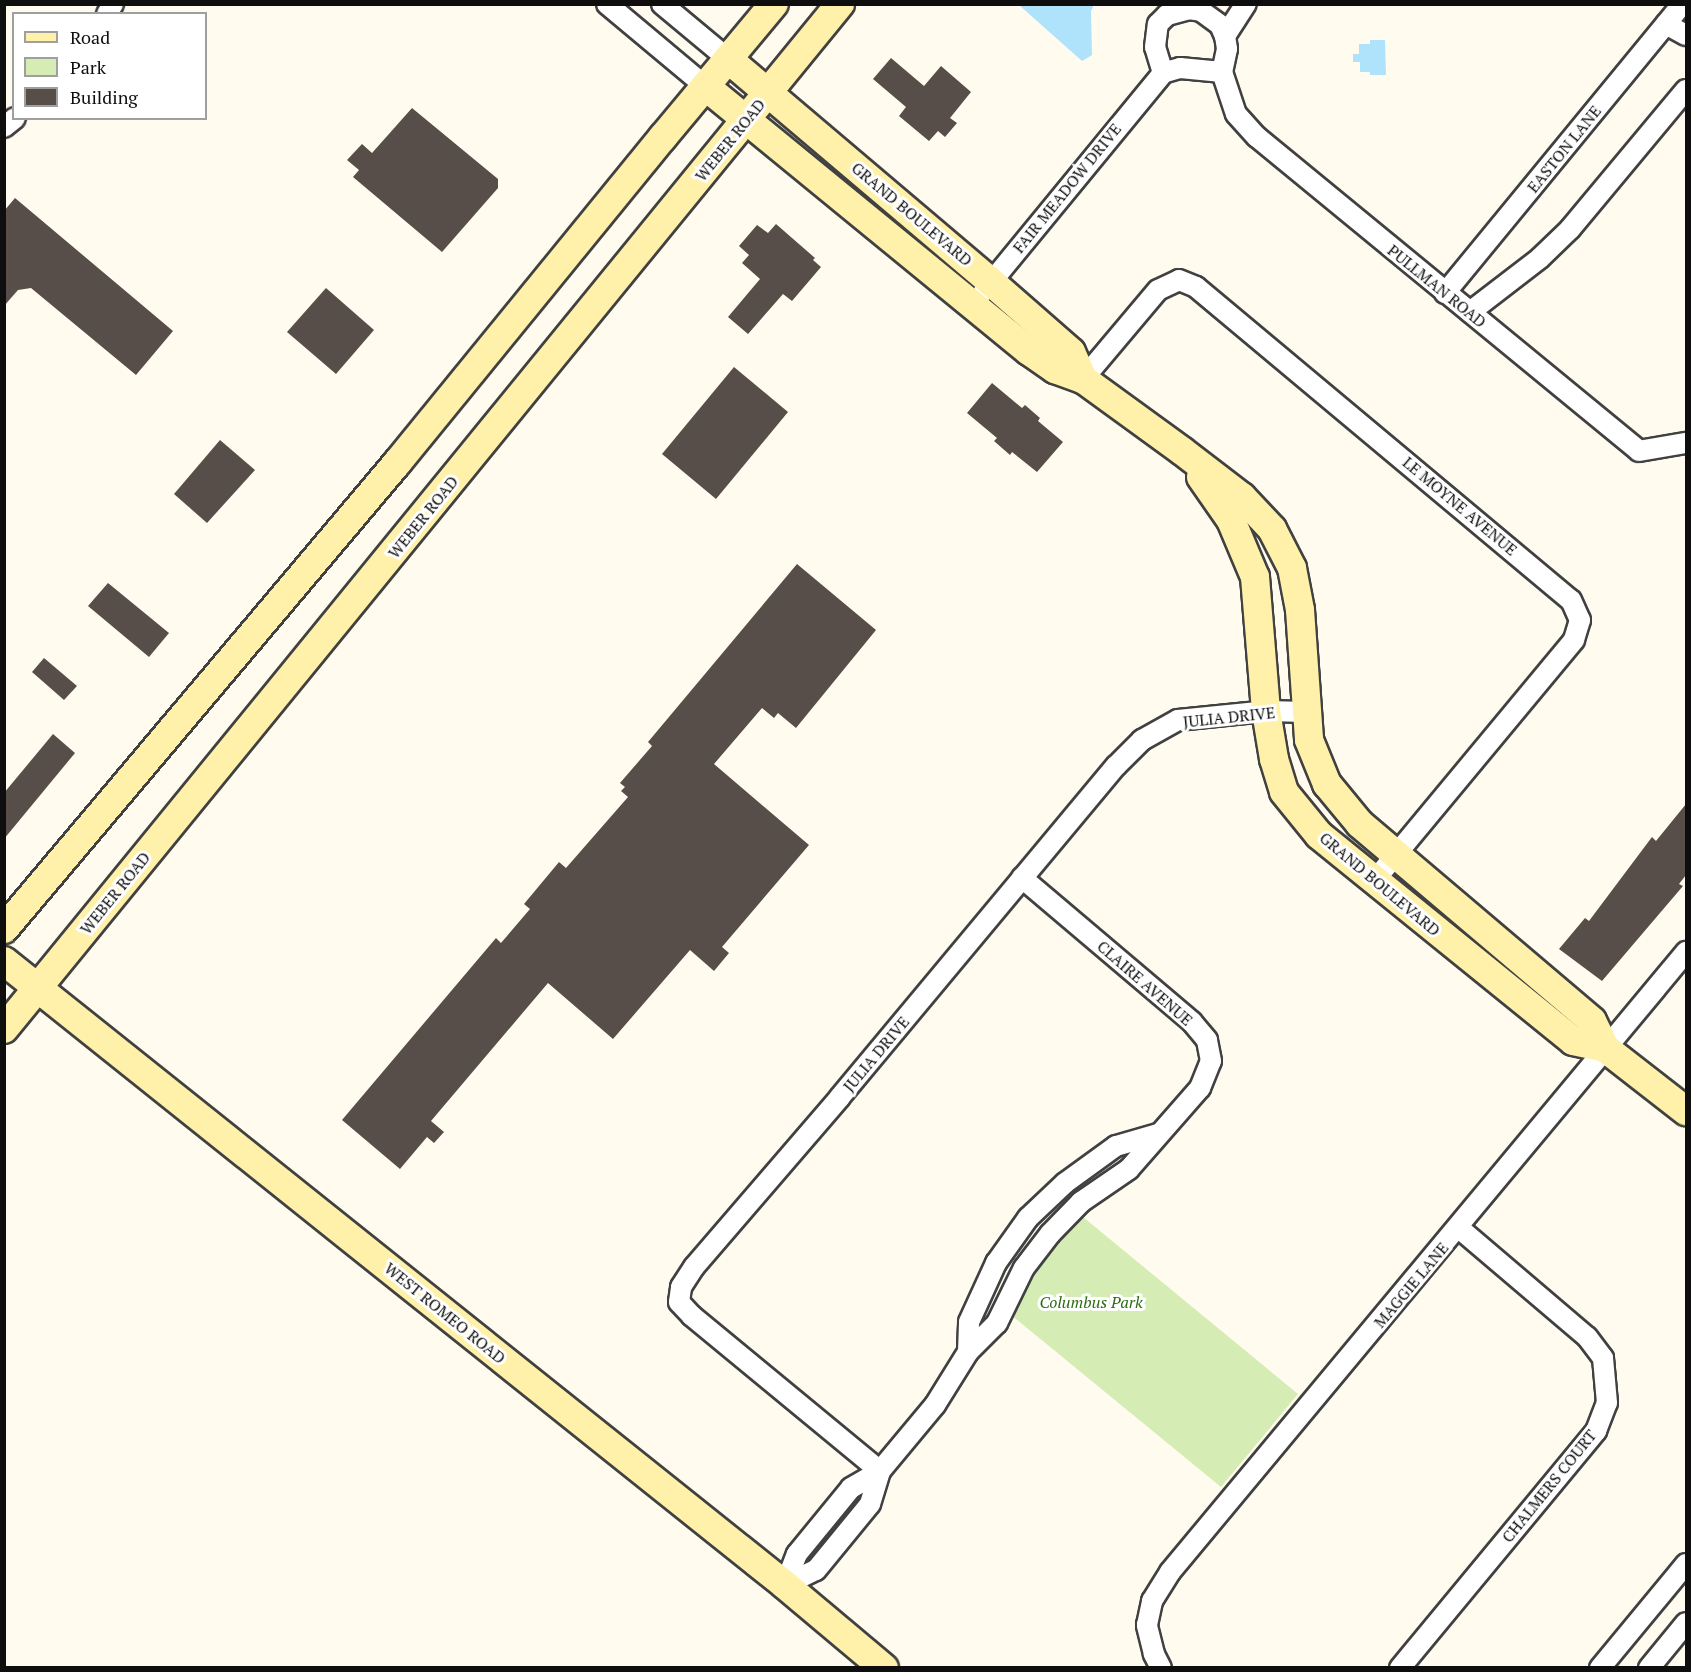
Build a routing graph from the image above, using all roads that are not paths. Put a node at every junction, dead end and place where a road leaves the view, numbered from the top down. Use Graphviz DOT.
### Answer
graph roads {
  1 [pos="607,4"];
  2 [pos="662,4"];
  3 [pos="774,4"];
  4 [pos="840,4"];
  5 [pos="1164,4"];
  6 [pos="1246,4"];
  7 [pos="1682,4"];
  8 [pos="1158,24"];
  9 [pos="1666,24"];
  10 [pos="1686,35"];
  11 [pos="1225,36"];
  12 [pos="728,59"];
  13 [pos="1222,72"];
  14 [pos="1163,73"];
  15 [pos="705,86"];
  16 [pos="1686,90"];
  17 [pos="768,93"];
  18 [pos="746,120"];
  19 [pos="992,282"];
  20 [pos="1445,293"];
  21 [pos="972,304"];
  22 [pos="1470,312"];
  23 [pos="1083,380"];
  24 [pos="1686,443"];
  25 [pos="1182,451"];
  26 [pos="1266,711"];
  27 [pos="1307,712"];
  28 [pos="1396,855"];
  29 [pos="1022,878"];
  30 [pos="1374,881"];
  31 [pos="4,929"];
  32 [pos="1686,952"];
  33 [pos="4,961"];
  34 [pos="38,988"];
  35 [pos="4,1029"];
  36 [pos="1605,1048"];
  37 [pos="1686,1111"];
  38 [pos="1158,1134"];
  39 [pos="1459,1228"];
  40 [pos="968,1352"];
  41 [pos="880,1471"];
  42 [pos="1686,1564"];
  43 [pos="785,1585"];
  44 [pos="1686,1623"];
  45 [pos="884,1668"];
  46 [pos="1161,1668"];
  47 [pos="1400,1668"];
  48 [pos="1600,1668"];
  49 [pos="1649,1668"];
  1 -- 15 [label="street"];
  2 -- 12 [label="street"];
  3 -- 12 [label="main road"];
  4 -- 17 [label="main road, WEBER ROAD"];
  5 -- 8 [label="street"];
  6 -- 11 [label="street"];
  7 -- 9 [label="street, EASTON LANE"];
  8 -- 11 [label="street"];
  8 -- 14 [label="street"];
  9 -- 10 [label="street"];
  9 -- 20 [label="street, EASTON LANE"];
  11 -- 13 [label="street"];
  12 -- 15 [label="main road"];
  12 -- 17 [label="main road, GRAND BOULEVARD"];
  13 -- 14 [label="street"];
  13 -- 20 [label="street, PULLMAN ROAD"];
  14 -- 19 [label="street, FAIR MEADOW DRIVE"];
  15 -- 18 [label="main road, GRAND BOULEVARD"];
  15 -- 31 [label="main road"];
  16 -- 22 [label="street"];
  17 -- 18 [label="main road, WEBER ROAD"];
  17 -- 19 [label="main road, GRAND BOULEVARD"];
  18 -- 21 [label="main road, GRAND BOULEVARD"];
  18 -- 34 [label="main road, WEBER ROAD"];
  19 -- 21 [label="street, FAIR MEADOW DRIVE"];
  19 -- 23 [label="main road, GRAND BOULEVARD"];
  20 -- 22 [label="street, PULLMAN ROAD"];
  21 -- 23 [label="main road, GRAND BOULEVARD"];
  22 -- 24 [label="street, PULLMAN ROAD"];
  23 -- 25 [label="main road, GRAND BOULEVARD"];
  23 -- 28 [label="street, LE MOYNE AVENUE"];
  25 -- 26 [label="main road, GRAND BOULEVARD"];
  25 -- 27 [label="main road, GRAND BOULEVARD"];
  26 -- 27 [label="street, JULIA DRIVE"];
  26 -- 29 [label="street, JULIA DRIVE"];
  26 -- 30 [label="main road, GRAND BOULEVARD"];
  27 -- 28 [label="main road, GRAND BOULEVARD"];
  28 -- 30 [label="street, LE MOYNE AVENUE"];
  28 -- 36 [label="main road, GRAND BOULEVARD"];
  29 -- 38 [label="street, CLAIRE AVENUE"];
  29 -- 41 [label="street, JULIA DRIVE"];
  30 -- 36 [label="main road, GRAND BOULEVARD"];
  32 -- 36 [label="street, MAGGIE LANE"];
  33 -- 34 [label="main road, WEST ROMEO ROAD"];
  34 -- 35 [label="main road, WEBER ROAD"];
  34 -- 43 [label="main road, WEST ROMEO ROAD"];
  36 -- 37 [label="main road, GRAND BOULEVARD"];
  36 -- 39 [label="street, MAGGIE LANE"];
  38 -- 40 [label="street, CLAIRE AVENUE"];
  38 -- 40 [label="street, CLAIRE AVENUE"];
  39 -- 46 [label="street, MAGGIE LANE"];
  39 -- 47 [label="street, CHALMERS COURT"];
  40 -- 41 [label="street, CLAIRE AVENUE"];
  41 -- 43 [label="street, CLAIRE AVENUE"];
  42 -- 48 [label="street"];
  43 -- 45 [label="main road, WEST ROMEO ROAD"];
  44 -- 49 [label="street"];
}
